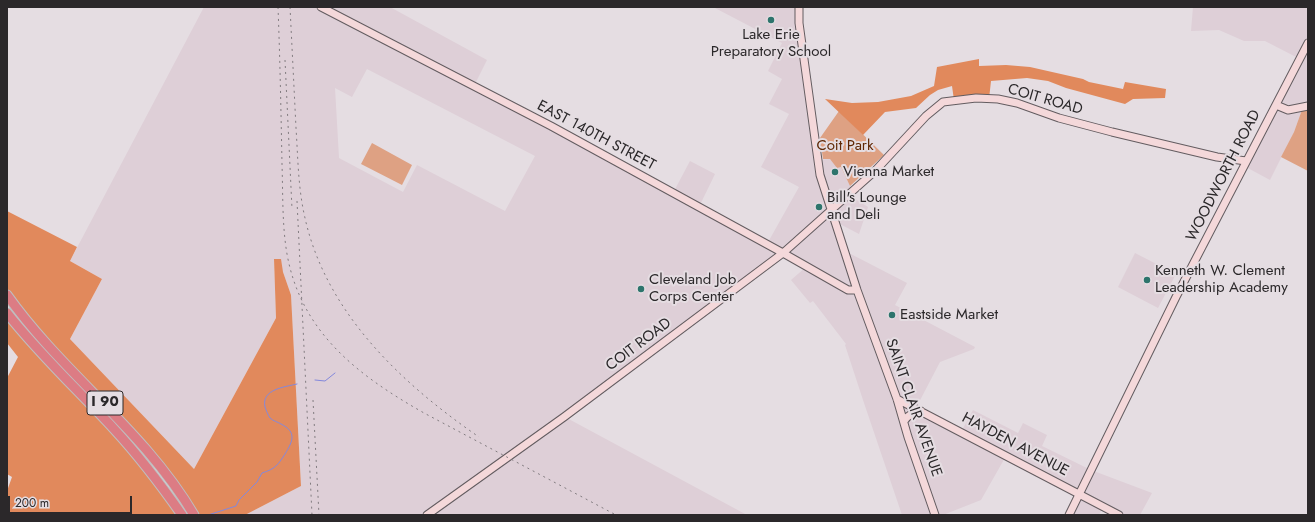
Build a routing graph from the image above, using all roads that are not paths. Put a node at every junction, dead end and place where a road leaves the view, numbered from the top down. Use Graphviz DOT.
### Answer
graph roads {
  1 [pos="320,7"];
  2 [pos="799,7"];
  3 [pos="1308,44"];
  4 [pos="1276,105"];
  5 [pos="1308,106"];
  6 [pos="1246,161"];
  7 [pos="831,210"];
  8 [pos="783,253"];
  9 [pos="857,290"];
  10 [pos="7,295"];
  11 [pos="7,313"];
  12 [pos="898,399"];
  13 [pos="921,411"];
  14 [pos="904,422"];
  15 [pos="1080,494"];
  16 [pos="182,515"];
  17 [pos="194,515"];
  18 [pos="427,515"];
  19 [pos="935,515"];
  20 [pos="1069,515"];
  21 [pos="1119,515"];
  1 -- 8 [label="street, EAST 140TH STREET"];
  2 -- 7 [label="street, SAINT CLAIR AVENUE"];
  3 -- 4 [label="street, WOODWORTH ROAD"];
  4 -- 5 [label="street"];
  4 -- 6 [label="street, WOODWORTH ROAD"];
  6 -- 7 [label="street, COIT ROAD"];
  6 -- 15 [label="street, WOODWORTH ROAD"];
  7 -- 8 [label="street, COIT ROAD"];
  7 -- 9 [label="street, SAINT CLAIR AVENUE"];
  8 -- 9 [label="street, EAST 140TH STREET"];
  8 -- 18 [label="street, COIT ROAD"];
  9 -- 12 [label="street, SAINT CLAIR AVENUE"];
  10 -- 17 [label="highway, I 90"];
  11 -- 16 [label="highway, I 90"];
  12 -- 13 [label="street, HAYDEN AVENUE"];
  12 -- 14 [label="street, SAINT CLAIR AVENUE"];
  13 -- 14 [label="street"];
  13 -- 15 [label="street, HAYDEN AVENUE"];
  14 -- 19 [label="street, SAINT CLAIR AVENUE"];
  15 -- 20 [label="street, WOODWORTH ROAD"];
  15 -- 21 [label="street, HAYDEN AVENUE"];
}
